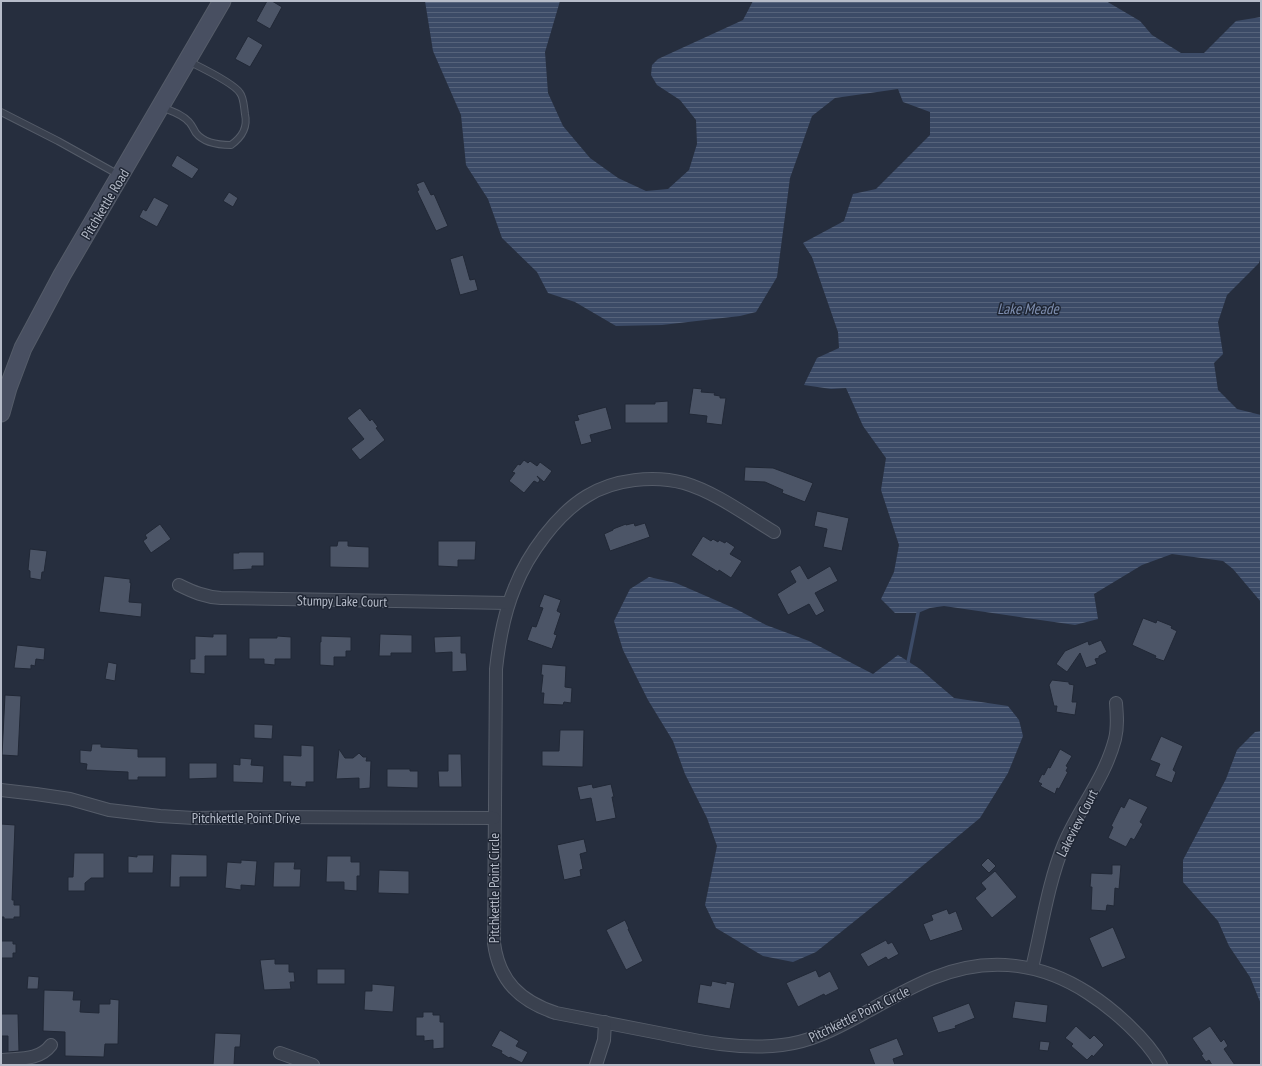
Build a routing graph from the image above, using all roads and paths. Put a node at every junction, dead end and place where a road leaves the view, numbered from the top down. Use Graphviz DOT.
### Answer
graph roads {
  1 [pos="222,1"];
  2 [pos="188,61"];
  3 [pos="161,107"];
  4 [pos="1,112"];
  5 [pos="121,176"];
  6 [pos="1,413"];
  7 [pos="774,532"];
  8 [pos="179,584"];
  9 [pos="508,603"];
  10 [pos="1116,703"];
  11 [pos="1,790"];
  12 [pos="494,818"];
  13 [pos="1032,968"];
  14 [pos="606,1022"];
  15 [pos="51,1045"];
  16 [pos="280,1053"];
  17 [pos="1,1060"];
  18 [pos="313,1065"];
  19 [pos="596,1065"];
  20 [pos="1161,1065"];
  1 -- 2 [label="main road, Pitchkettle Road"];
  2 -- 3 [label="main road, Pitchkettle Road"];
  2 -- 3 [label="lane"];
  3 -- 5 [label="main road, Pitchkettle Road"];
  4 -- 5 [label="lane"];
  5 -- 6 [label="main road, Pitchkettle Road"];
  7 -- 9 [label="street, Pitchkettle Point Circle"];
  8 -- 9 [label="street, Stumpy Lake Court"];
  9 -- 12 [label="street, Pitchkettle Point Circle"];
  10 -- 13 [label="street, Lakeview Court"];
  11 -- 12 [label="street, Pitchkettle Point Drive"];
  12 -- 14 [label="street, Pitchkettle Point Circle"];
  13 -- 14 [label="street, Pitchkettle Point Circle"];
  13 -- 20 [label="street, Pitchkettle Point Circle"];
  14 -- 19 [label="street"];
  15 -- 17 [label="street"];
  16 -- 18 [label="street"];
}
